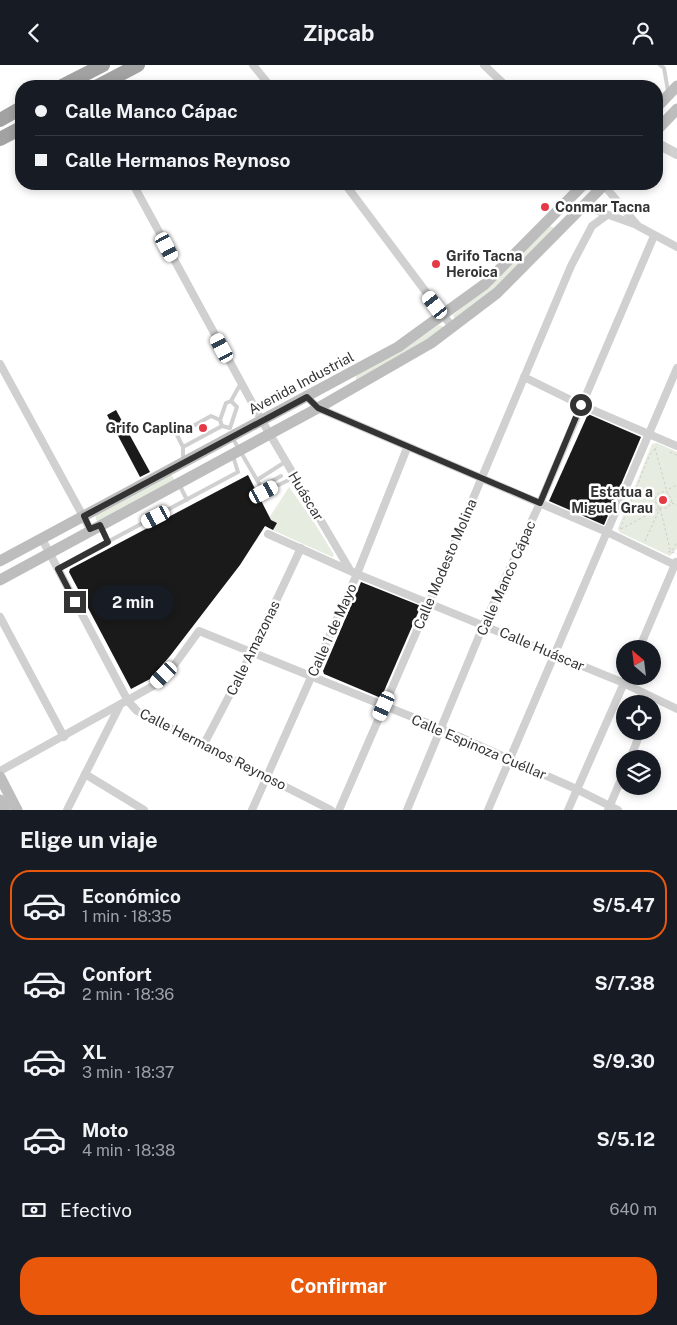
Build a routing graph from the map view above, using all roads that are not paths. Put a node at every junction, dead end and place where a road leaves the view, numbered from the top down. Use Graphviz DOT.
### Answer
graph roads {
  1 [pos="103,65"];
  2 [pos="138,65"];
  3 [pos="253,65"];
  4 [pos="484,65"];
  5 [pos="664,66"];
  6 [pos="82,80"];
  7 [pos="109,80"];
  8 [pos="265,80"];
  9 [pos="500,80"];
  10 [pos="677,86"];
  11 [pos="668,95"];
  12 [pos="663,100"];
  13 [pos="677,109"];
  14 [pos="15,111"];
  15 [pos="0,119"];
  16 [pos="663,124"];
  17 [pos="15,131"];
  18 [pos="0,139"];
  19 [pos="663,147"];
  20 [pos="677,154"];
  21 [pos="136,190"];
  22 [pos="350,190"];
  23 [pos="578,190"];
  24 [pos="598,190"];
  25 [pos="609,190"];
  26 [pos="580,210"];
  27 [pos="607,215"];
  28 [pos="553,216"];
  29 [pos="638,226"];
  30 [pos="564,227"];
  31 [pos="654,236"];
  32 [pos="677,247"];
  33 [pos="444,315"];
  34 [pos="453,328"];
  35 [pos="0,363"];
  36 [pos="677,368"];
  37 [pos="346,375"];
  38 [pos="524,377"];
  39 [pos="241,383"];
  40 [pos="353,389"];
  41 [pos="307,397"];
  42 [pos="231,401"];
  43 [pos="581,405"];
  44 [pos="318,408"];
  45 [pos="220,420"];
  46 [pos="262,421"];
  47 [pos="222,426"];
  48 [pos="269,435"];
  49 [pos="648,435"];
  50 [pos="232,437"];
  51 [pos="677,446"];
  52 [pos="183,447"];
  53 [pos="407,448"];
  54 [pos="236,453"];
  55 [pos="286,462"];
  56 [pos="180,465"];
  57 [pos="277,469"];
  58 [pos="281,476"];
  59 [pos="294,477"];
  60 [pos="481,478"];
  61 [pos="257,480"];
  62 [pos="181,481"];
  63 [pos="284,481"];
  64 [pos="260,487"];
  65 [pos="187,500"];
  66 [pos="540,503"];
  67 [pos="84,516"];
  68 [pos="95,527"];
  69 [pos="607,532"];
  70 [pos="268,533"];
  71 [pos="42,539"];
  72 [pos="108,542"];
  73 [pos="301,549"];
  74 [pos="49,553"];
  75 [pos="0,561"];
  76 [pos="676,563"];
  77 [pos="58,569"];
  78 [pos="354,572"];
  79 [pos="0,580"];
  80 [pos="429,603"];
  81 [pos="0,617"];
  82 [pos="484,625"];
  83 [pos="643,640"];
  84 [pos="252,652"];
  85 [pos="554,655"];
  86 [pos="311,677"];
  87 [pos="616,677"];
  88 [pos="624,685"];
  89 [pos="633,685"];
  90 [pos="646,695"];
  91 [pos="128,701"];
  92 [pos="661,703"];
  93 [pos="120,706"];
  94 [pos="384,706"];
  95 [pos="677,709"];
  96 [pos="442,729"];
  97 [pos="64,737"];
  98 [pos="203,746"];
  99 [pos="510,760"];
  100 [pos="0,771"];
  101 [pos="85,774"];
  102 [pos="0,777"];
  103 [pos="267,777"];
  104 [pos="577,789"];
  105 [pos="616,791"];
  106 [pos="0,801"];
  107 [pos="609,808"];
  108 [pos="5,810"];
  109 [pos="17,810"];
  110 [pos="67,810"];
  111 [pos="144,810"];
  112 [pos="252,810"];
  113 [pos="331,810"];
  114 [pos="339,810"];
  115 [pos="407,810"];
  116 [pos="488,810"];
  117 [pos="568,810"];
  118 [pos="618,810"];
  1 -- 6 [label="highway"];
  2 -- 7 [label="highway"];
  3 -- 8 [label="street"];
  4 -- 9 [label="street"];
  5 -- 11 [label="lane"];
  10 -- 11 [label="main road"];
  11 -- 12 [label="main road"];
  13 -- 16 [label="main road"];
  14 -- 15 [label="highway"];
  17 -- 18 [label="highway"];
  19 -- 20 [label="street"];
  21 -- 39 [label="street, Huáscar"];
  22 -- 33 [label="street"];
  23 -- 28 [label="main road, Avenida Industrial"];
  24 -- 26 [label="main road"];
  25 -- 29 [label="street"];
  26 -- 27 [label="street"];
  26 -- 30 [label="main road"];
  27 -- 29 [label="street"];
  27 -- 38 [label="street, Calle Modesto Molina"];
  28 -- 30 [label="main road"];
  28 -- 33 [label="main road, Avenida Industrial"];
  29 -- 31 [label="street"];
  30 -- 34 [label="main road"];
  31 -- 32 [label="street"];
  31 -- 43 [label="street, Calle Manco Cápac"];
  33 -- 34 [label="street"];
  33 -- 37 [label="main road, Avenida Industrial"];
  34 -- 40 [label="main road"];
  35 -- 67 [label="street"];
  36 -- 49 [label="street"];
  37 -- 40 [label="main road"];
  37 -- 41 [label="main road, Avenida Industrial"];
  38 -- 43 [label="street"];
  38 -- 60 [label="street, Calle Modesto Molina"];
  39 -- 42 [label="lane"];
  39 -- 46 [label="street, Huáscar"];
  40 -- 44 [label="main road"];
  41 -- 44 [label="street"];
  41 -- 46 [label="main road, Avenida Industrial"];
  42 -- 45 [label="lane"];
  42 -- 47 [label="lane"];
  43 -- 49 [label="street"];
  43 -- 66 [label="street, Calle Manco Cápac"];
  44 -- 48 [label="main road"];
  44 -- 53 [label="street"];
  45 -- 47 [label="lane"];
  45 -- 52 [label="lane"];
  46 -- 48 [label="street, Huáscar"];
  46 -- 50 [label="main road, Avenida Industrial"];
  47 -- 52 [label="lane"];
  48 -- 54 [label="main road"];
  48 -- 55 [label="street, Huáscar"];
  49 -- 51 [label="street"];
  49 -- 69 [label="street"];
  50 -- 54 [label="lane"];
  50 -- 56 [label="main road, Avenida Industrial"];
  52 -- 56 [label="lane"];
  53 -- 60 [label="street"];
  53 -- 78 [label="street, Calle 1 de Mayo"];
  54 -- 61 [label="lane"];
  54 -- 62 [label="main road"];
  54 -- 65 [label="lane"];
  55 -- 57 [label="lane"];
  55 -- 59 [label="street, Huáscar"];
  56 -- 62 [label="main road"];
  56 -- 67 [label="main road, Avenida Industrial"];
  57 -- 58 [label="lane"];
  57 -- 61 [label="lane"];
  58 -- 63 [label="lane"];
  58 -- 64 [label="lane"];
  59 -- 63 [label="lane"];
  59 -- 78 [label="street, Huáscar"];
  60 -- 66 [label="street"];
  60 -- 80 [label="street, Calle Modesto Molina"];
  61 -- 64 [label="lane"];
  62 -- 65 [label="lane"];
  62 -- 68 [label="main road"];
  63 -- 64 [label="lane"];
  65 -- 72 [label="lane"];
  66 -- 69 [label="street"];
  66 -- 82 [label="street, Calle Manco Cápac"];
  67 -- 68 [label="street"];
  67 -- 71 [label="main road, Avenida Industrial"];
  68 -- 72 [label="lane"];
  68 -- 74 [label="main road"];
  69 -- 76 [label="street"];
  69 -- 85 [label="street"];
  70 -- 73 [label="street, Calle Huáscar"];
  71 -- 74 [label="street, Calle Hermanos Reynoso"];
  71 -- 75 [label="main road, Avenida Industrial"];
  72 -- 77 [label="lane"];
  73 -- 78 [label="street, Calle Huáscar"];
  73 -- 84 [label="street, Calle Amazonas"];
  74 -- 77 [label="street, Calle Hermanos Reynoso"];
  74 -- 79 [label="main road"];
  76 -- 83 [label="street"];
  77 -- 91 [label="street, Calle Hermanos Reynoso"];
  78 -- 80 [label="street, Calle Huáscar"];
  78 -- 86 [label="street, Calle 1 de Mayo"];
  80 -- 82 [label="street, Calle Huáscar"];
  80 -- 94 [label="street, Calle Modesto Molina"];
  81 -- 97 [label="street"];
  82 -- 85 [label="street, Calle Huáscar"];
  82 -- 96 [label="street, Calle Manco Cápac"];
  84 -- 86 [label="street, Calle Espinoza Cuéllar"];
  84 -- 91 [label="street, Calle Espinoza Cuéllar"];
  84 -- 98 [label="street, Calle Amazonas"];
  85 -- 87 [label="street, Calle Huáscar"];
  85 -- 99 [label="street"];
  86 -- 94 [label="street, Calle Espinoza Cuéllar"];
  86 -- 103 [label="street, Calle 1 de Mayo"];
  88 -- 104 [label="street"];
  89 -- 90 [label="street, Calle Huáscar"];
  91 -- 93 [label="street"];
  91 -- 98 [label="street, Calle Hermanos Reynoso"];
  92 -- 95 [label="street, Calle Huáscar"];
  93 -- 97 [label="street"];
  93 -- 101 [label="street"];
  94 -- 96 [label="street, Calle Espinoza Cuéllar"];
  94 -- 114 [label="street, Calle Modesto Molina"];
  96 -- 99 [label="street, Calle Espinoza Cuéllar"];
  96 -- 115 [label="street, Calle Manco Cápac"];
  97 -- 100 [label="street"];
  98 -- 103 [label="street, Calle Hermanos Reynoso"];
  99 -- 104 [label="street, Calle Espinoza Cuéllar"];
  99 -- 116 [label="street"];
  101 -- 110 [label="street"];
  101 -- 111 [label="street"];
  102 -- 109 [label="main road"];
  103 -- 112 [label="street, Calle 1 de Mayo"];
  103 -- 113 [label="street, Calle Hermanos Reynoso"];
  104 -- 107 [label="street, Calle Espinoza Cuéllar"];
  104 -- 117 [label="street"];
  105 -- 107 [label="street"];
  106 -- 108 [label="main road"];
  107 -- 118 [label="street, Calle Espinoza Cuéllar"];
}
